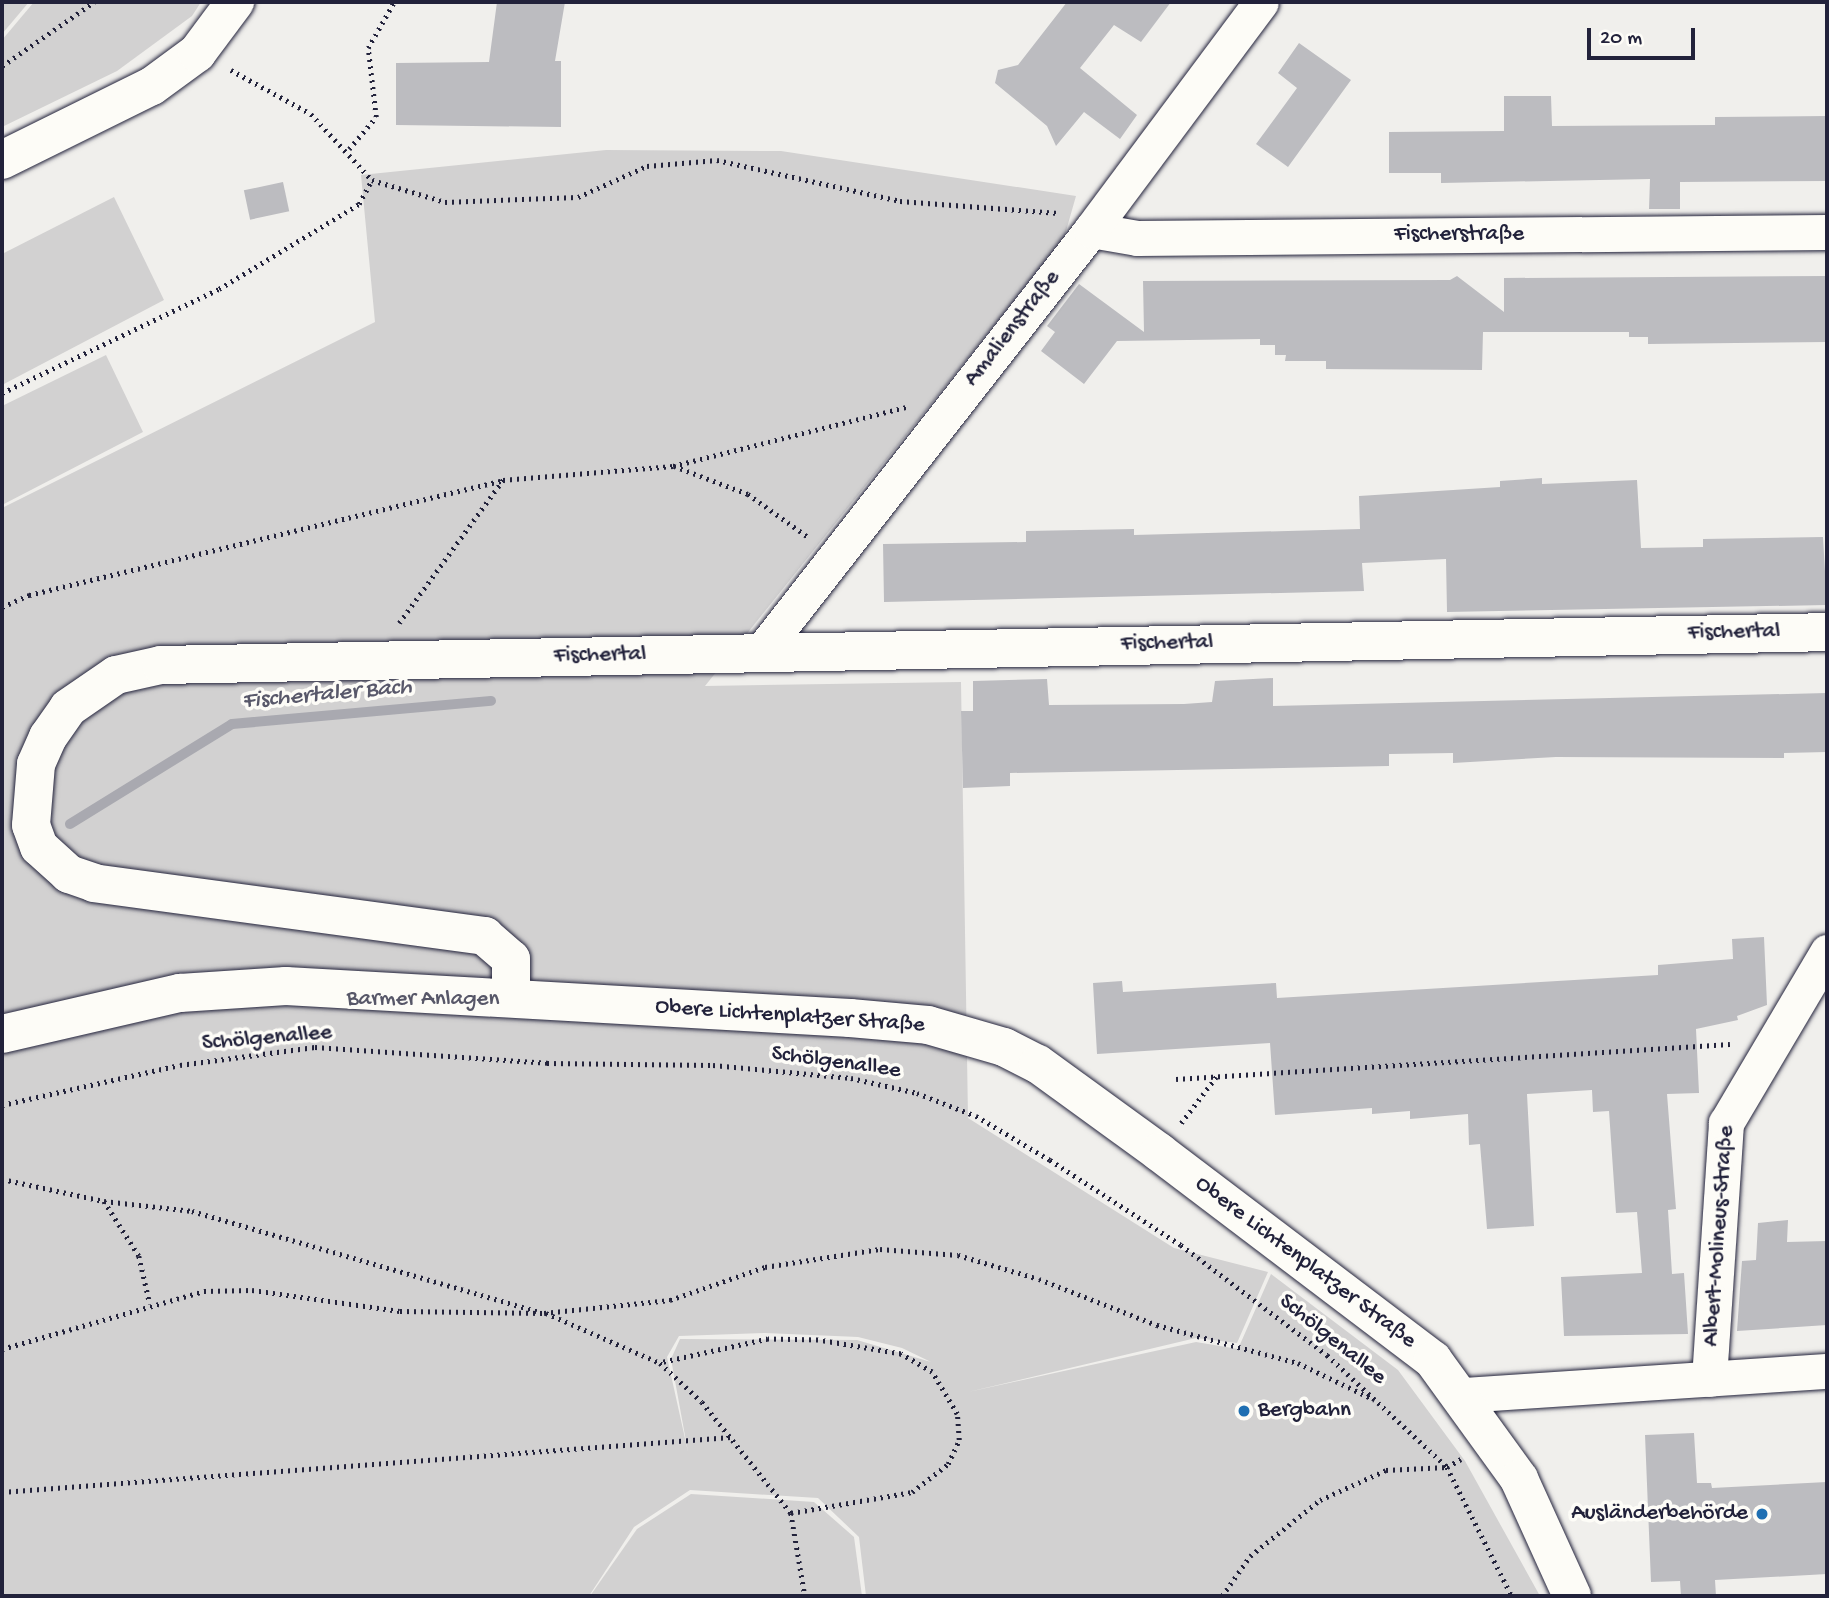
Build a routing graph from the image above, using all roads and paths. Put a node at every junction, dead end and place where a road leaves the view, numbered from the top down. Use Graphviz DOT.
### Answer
graph roads {
  1 [pos="94,2"];
  2 [pos="235,2"];
  3 [pos="394,2"];
  4 [pos="1261,2"];
  5 [pos="2,66"];
  6 [pos="254,81"];
  7 [pos="349,149"];
  8 [pos="2,160"];
  9 [pos="372,180"];
  10 [pos="1091,230"];
  11 [pos="1827,232"];
  12 [pos="2,393"];
  13 [pos="962,394"];
  14 [pos="673,466"];
  15 [pos="503,480"];
  16 [pos="835,555"];
  17 [pos="2,607"];
  18 [pos="1827,632"];
  19 [pos="761,652"];
  20 [pos="371,661"];
  21 [pos="1827,952"];
  22 [pos="511,997"];
  23 [pos="2,1034"];
  24 [pos="1771,1041"];
  25 [pos="1217,1077"];
  26 [pos="1176,1079"];
  27 [pos="2,1105"];
  28 [pos="1159,1152"];
  29 [pos="2,1180"];
  30 [pos="104,1201"];
  31 [pos="150,1304"];
  32 [pos="544,1313"];
  33 [pos="2,1349"];
  34 [pos="660,1363"];
  35 [pos="1827,1371"];
  36 [pos="1709,1379"];
  37 [pos="1463,1395"];
  38 [pos="1382,1404"];
  39 [pos="732,1437"];
  40 [pos="1454,1464"];
  41 [pos="1447,1467"];
  42 [pos="2,1492"];
  43 [pos="791,1513"];
  44 [pos="805,1596"];
  45 [pos="1223,1596"];
  46 [pos="1512,1596"];
  47 [pos="1572,1596"];
  1 -- 5 [label="path"];
  2 -- 8 [label="street"];
  3 -- 7 [label="path"];
  4 -- 10 [label="street, Amalienstraße"];
  6 -- 7 [label="path"];
  7 -- 9 [label="path"];
  9 -- 10 [label="path"];
  9 -- 12 [label="path"];
  10 -- 11 [label="street, Fischerstraße"];
  10 -- 13 [label="street, Amalienstraße"];
  13 -- 14 [label="path"];
  13 -- 16 [label="street, Amalienstraße"];
  14 -- 15 [label="path"];
  14 -- 16 [label="path"];
  15 -- 17 [label="path"];
  15 -- 20 [label="path"];
  16 -- 19 [label="street, Amalienstraße"];
  18 -- 19 [label="street, Fischertal"];
  19 -- 20 [label="street, Fischertal"];
  20 -- 22 [label="street, Fischertal"];
  21 -- 24 [label="street, Albert-Molineus-Straße"];
  22 -- 23 [label="street, Obere Lichtenplatzer Straße"];
  22 -- 28 [label="street, Obere Lichtenplatzer Straße"];
  24 -- 25 [label="path"];
  24 -- 36 [label="street, Albert-Molineus-Straße"];
  25 -- 26 [label="path"];
  25 -- 28 [label="path"];
  27 -- 38 [label="path, Schölgenallee"];
  28 -- 37 [label="street, Obere Lichtenplatzer Straße"];
  29 -- 30 [label="path"];
  30 -- 31 [label="path"];
  30 -- 32 [label="path"];
  31 -- 32 [label="path"];
  31 -- 33 [label="path"];
  32 -- 34 [label="path"];
  32 -- 38 [label="path"];
  34 -- 39 [label="path"];
  34 -- 43 [label="path"];
  35 -- 36 [label="street"];
  36 -- 37 [label="street"];
  37 -- 47 [label="street, Obere Lichtenplatzer Straße"];
  38 -- 41 [label="path, Schölgenallee"];
  39 -- 42 [label="path"];
  39 -- 43 [label="path"];
  40 -- 41 [label="path"];
  41 -- 45 [label="path"];
  41 -- 46 [label="path, Schölgenallee"];
  43 -- 44 [label="path"];
}
